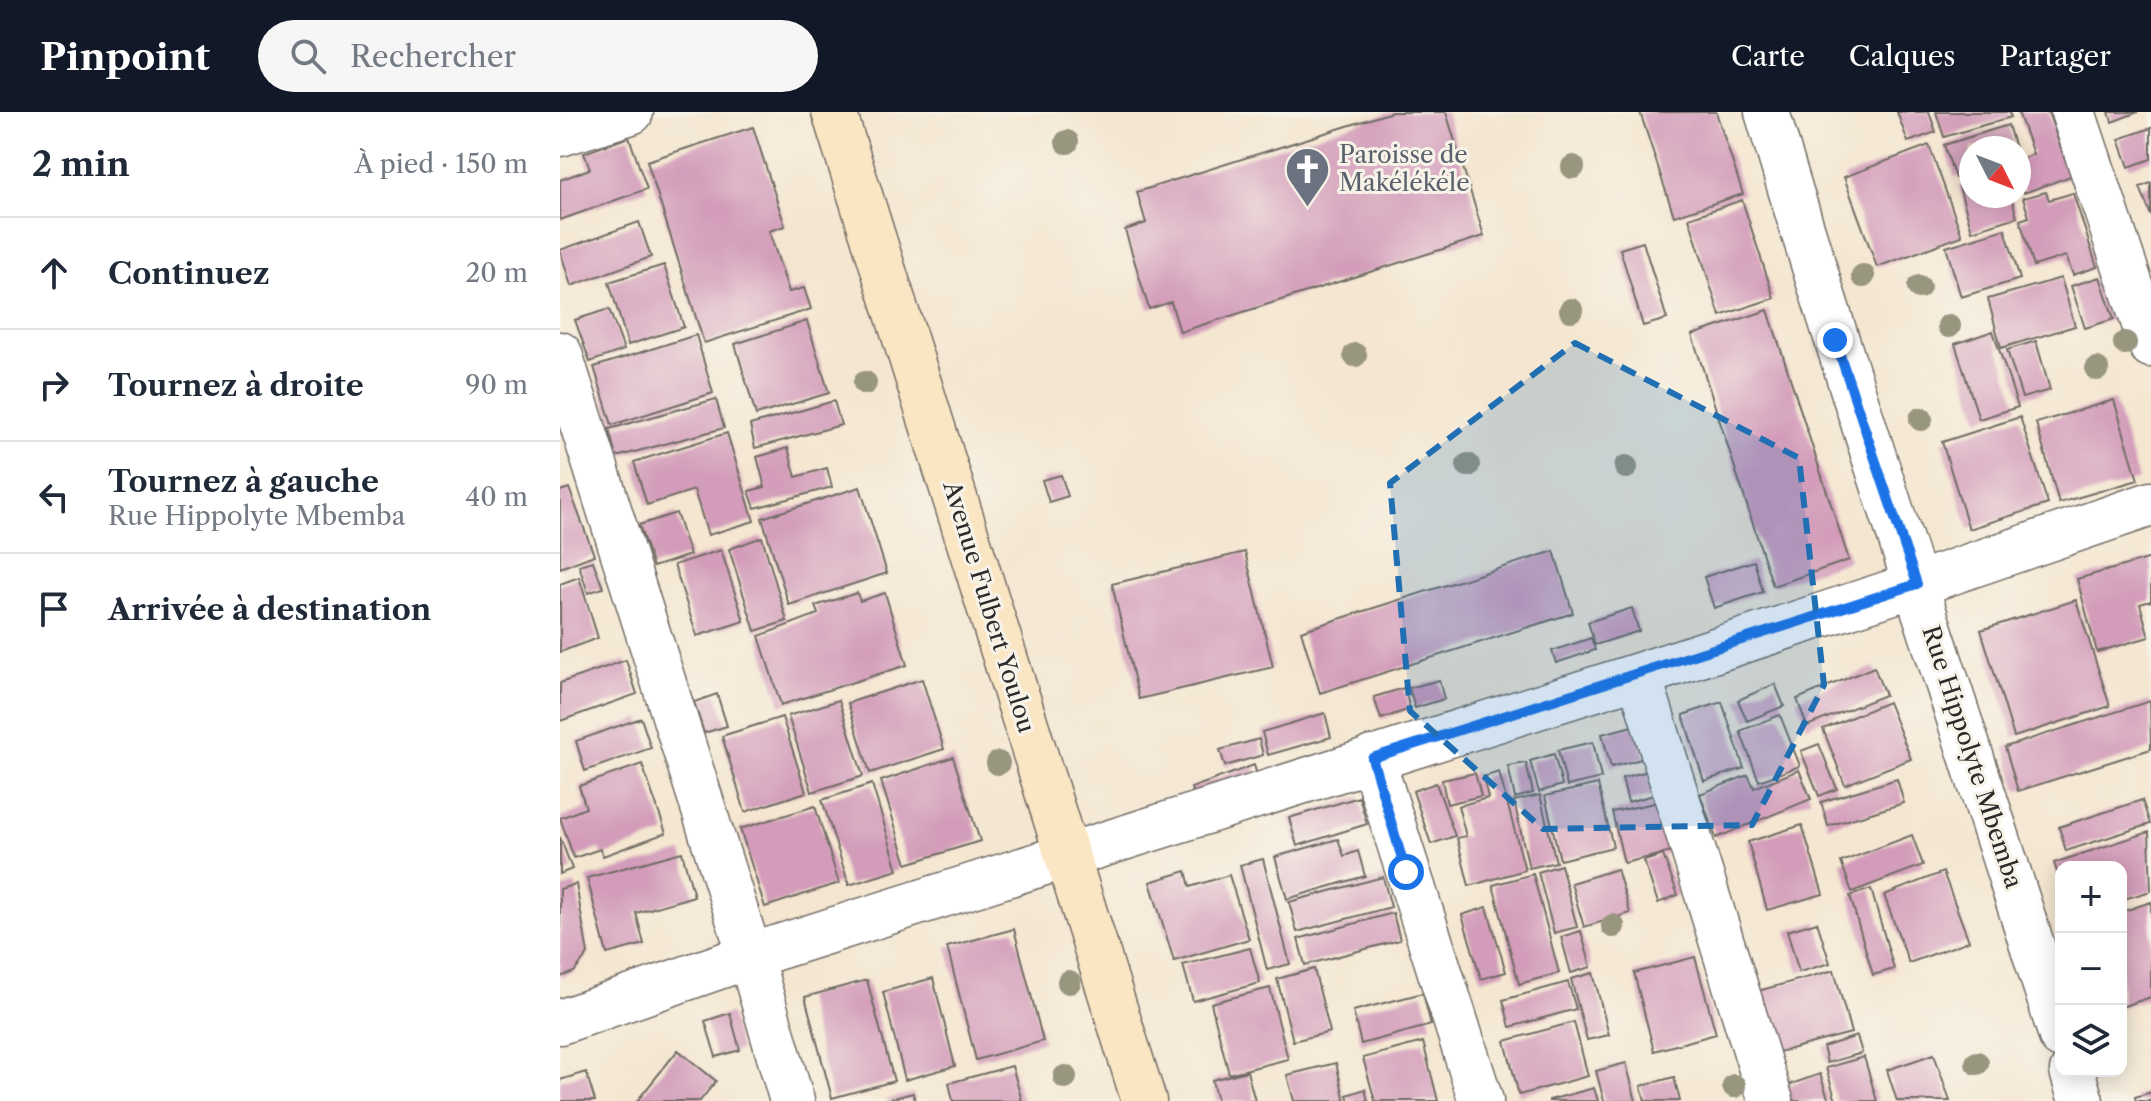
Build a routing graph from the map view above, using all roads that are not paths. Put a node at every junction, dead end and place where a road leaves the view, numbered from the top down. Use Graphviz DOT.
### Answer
graph roads {
  1 [pos="631,112"];
  2 [pos="834,112"];
  3 [pos="1767,112"];
  4 [pos="2073,112"];
  5 [pos="560,134"];
  6 [pos="2151,345"];
  7 [pos="560,354"];
  8 [pos="2151,504"];
  9 [pos="1917,584"];
  10 [pos="1639,675"];
  11 [pos="1372,758"];
  12 [pos="1067,855"];
  13 [pos="750,956"];
  14 [pos="2055,1017"];
  15 [pos="560,1022"];
  16 [pos="2074,1077"];
  17 [pos="792,1101"];
  18 [pos="1144,1101"];
  19 [pos="1481,1101"];
  20 [pos="1771,1101"];
  21 [pos="2081,1101"];
  1 -- 5 [label="street"];
  2 -- 12 [label="main road, Avenue Fulbert Youlou"];
  3 -- 9 [label="street, Rue Hippolyte Mbemba"];
  4 -- 6 [label="street"];
  7 -- 13 [label="street"];
  8 -- 9 [label="street"];
  9 -- 10 [label="street"];
  9 -- 14 [label="street, Rue Hippolyte Mbemba"];
  10 -- 11 [label="street"];
  10 -- 20 [label="street"];
  11 -- 12 [label="street"];
  11 -- 19 [label="street"];
  12 -- 13 [label="street"];
  12 -- 18 [label="main road, Avenue Fulbert Youlou"];
  13 -- 15 [label="street"];
  13 -- 17 [label="street"];
  16 -- 21 [label="street"];
}
